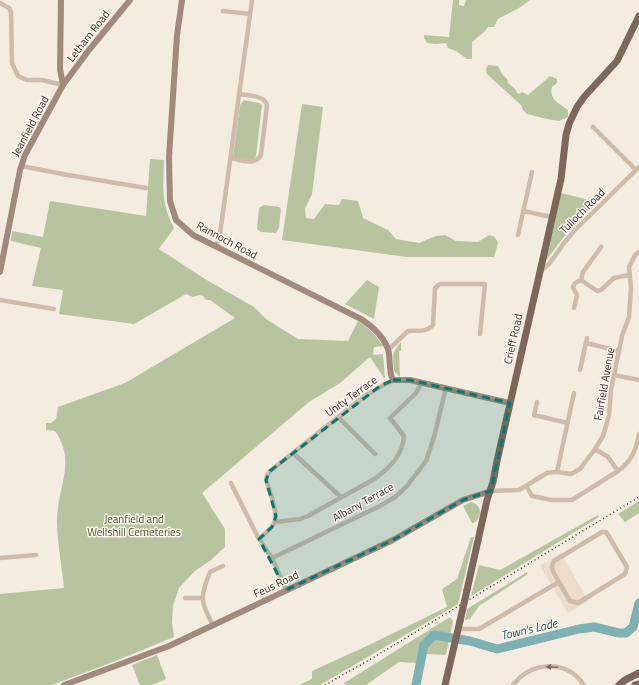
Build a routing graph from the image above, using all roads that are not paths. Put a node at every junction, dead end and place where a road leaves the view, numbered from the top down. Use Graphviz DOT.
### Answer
graph roads {
  1 [pos="61,0"];
  2 [pos="130,0"];
  3 [pos="182,0"];
  4 [pos="252,0"];
  5 [pos="0,3"];
  6 [pos="222,10"];
  7 [pos="250,14"];
  8 [pos="639,16"];
  9 [pos="63,85"];
  10 [pos="239,94"];
  11 [pos="593,127"];
  12 [pos="231,158"];
  13 [pos="21,166"];
  14 [pos="637,169"];
  15 [pos="532,172"];
  16 [pos="146,188"];
  17 [pos="523,211"];
  18 [pos="552,217"];
  19 [pos="518,235"];
  20 [pos="215,245"];
  21 [pos="601,247"];
  22 [pos="639,252"];
  23 [pos="541,271"];
  24 [pos="0,272"];
  25 [pos="630,275"];
  26 [pos="581,280"];
  27 [pos="0,300"];
  28 [pos="574,308"];
  29 [pos="54,309"];
  30 [pos="480,334"];
  31 [pos="388,350"];
  32 [pos="619,351"];
  33 [pos="580,370"];
  34 [pos="614,375"];
  35 [pos="393,380"];
  36 [pos="639,380"];
  37 [pos="421,384"];
  38 [pos="446,388"];
  39 [pos="574,393"];
  40 [pos="537,402"];
  41 [pos="510,403"];
  42 [pos="338,417"];
  43 [pos="568,423"];
  44 [pos="639,434"];
  45 [pos="595,449"];
  46 [pos="293,453"];
  47 [pos="375,454"];
  48 [pos="618,471"];
  49 [pos="557,472"];
  50 [pos="231,483"];
  51 [pos="526,487"];
  52 [pos="491,491"];
  53 [pos="341,497"];
  54 [pos="275,522"];
  55 [pos="259,539"];
  56 [pos="36,555"];
  57 [pos="0,558"];
  58 [pos="272,558"];
  59 [pos="223,566"];
  60 [pos="559,582"];
  61 [pos="286,590"];
  62 [pos="185,598"];
  63 [pos="202,598"];
  64 [pos="213,625"];
  65 [pos="458,629"];
  66 [pos="639,673"];
  67 [pos="639,684"];
  68 [pos="64,685"];
  69 [pos="445,685"];
  70 [pos="513,685"];
  71 [pos="584,685"];
  72 [pos="618,685"];
  73 [pos="635,685"];
  1 -- 9 [label="street"];
  2 -- 9 [label="street, Letham Road"];
  3 -- 20 [label="street, Rannoch Road"];
  4 -- 7 [label="street"];
  5 -- 9 [label="street"];
  6 -- 7 [label="street"];
  7 -- 10 [label="street"];
  8 -- 18 [label="main road, Crieff Road"];
  9 -- 13 [label="street, Jeanfield Road"];
  10 -- 12 [label="street"];
  10 -- 12 [label="street"];
  11 -- 14 [label="street"];
  12 -- 20 [label="street"];
  13 -- 16 [label="street"];
  13 -- 24 [label="street, Jeanfield Road"];
  14 -- 23 [label="street, Tulloch Road"];
  15 -- 17 [label="street"];
  17 -- 18 [label="street"];
  17 -- 19 [label="street"];
  18 -- 23 [label="main road, Crieff Road"];
  20 -- 31 [label="street, Rannoch Road"];
  21 -- 26 [label="street"];
  22 -- 25 [label="street, Fairfield Avenue"];
  23 -- 41 [label="main road, Crieff Road"];
  25 -- 26 [label="street"];
  25 -- 32 [label="street, Fairfield Avenue"];
  26 -- 28 [label="street"];
  27 -- 29 [label="street"];
  30 -- 31 [label="street"];
  31 -- 35 [label="street, Rannoch Road"];
  32 -- 33 [label="street"];
  32 -- 34 [label="street, Fairfield Avenue"];
  34 -- 36 [label="street"];
  34 -- 45 [label="street, Fairfield Avenue"];
  35 -- 37 [label="street, Unity Terrace"];
  35 -- 42 [label="street, Unity Terrace"];
  37 -- 38 [label="street, Unity Terrace"];
  37 -- 53 [label="street"];
  38 -- 41 [label="street, Unity Terrace"];
  38 -- 58 [label="street, Albany Terrace"];
  39 -- 43 [label="street"];
  40 -- 43 [label="street"];
  41 -- 52 [label="main road, Crieff Road"];
  42 -- 46 [label="street, Unity Terrace"];
  42 -- 47 [label="street"];
  43 -- 49 [label="street"];
  44 -- 48 [label="street"];
  45 -- 48 [label="street"];
  45 -- 49 [label="street, Fairfield Avenue"];
  46 -- 53 [label="street"];
  46 -- 54 [label="street, Unity Terrace"];
  48 -- 51 [label="street"];
  49 -- 51 [label="street, Fairfield Avenue"];
  50 -- 55 [label="street"];
  51 -- 52 [label="street, Fairfield Avenue"];
  52 -- 61 [label="street, Feus Road"];
  52 -- 65 [label="main road, Crieff Road, bridge"];
  53 -- 54 [label="street"];
  54 -- 55 [label="street"];
  55 -- 58 [label="street"];
  56 -- 57 [label="street"];
  58 -- 61 [label="street"];
  59 -- 63 [label="street"];
  60 -- 60 [label="street"];
  60 -- 65 [label="street"];
  61 -- 64 [label="street, Feus Road"];
  62 -- 63 [label="street"];
  63 -- 64 [label="street"];
  64 -- 68 [label="street, Feus Road"];
  65 -- 69 [label="main road, Crieff Road"];
  66 -- 72 [label="main road"];
  67 -- 73 [label="main road"];
  71 -- 70 [label="street, one-way"];
}
